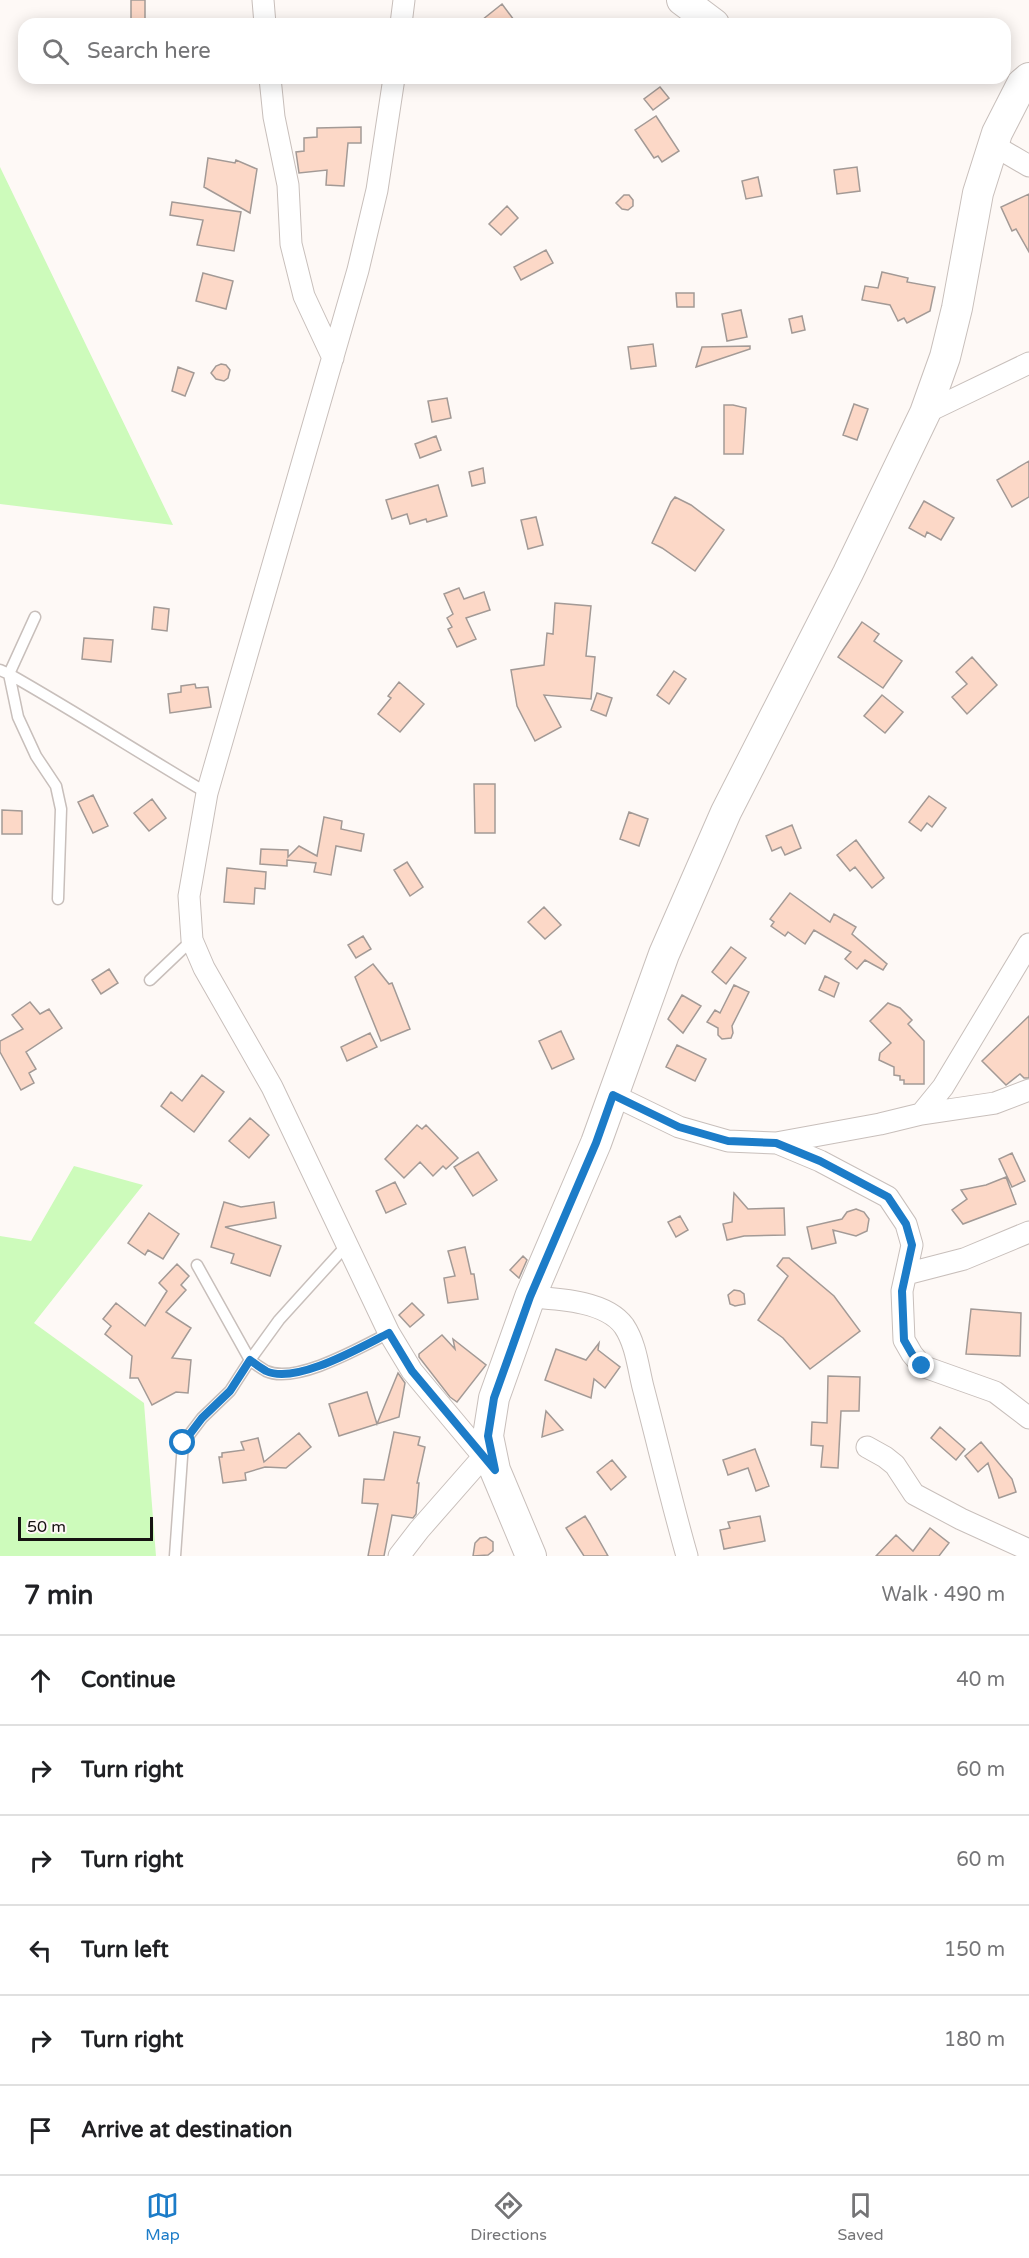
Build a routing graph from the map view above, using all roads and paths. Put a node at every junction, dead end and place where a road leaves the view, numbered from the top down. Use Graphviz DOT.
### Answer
graph roads {
  1 [pos="263,0"];
  2 [pos="404,0"];
  3 [pos="682,0"];
  4 [pos="264,18"];
  5 [pos="402,18"];
  6 [pos="706,18"];
  7 [pos="1017,80"];
  8 [pos="271,84"];
  9 [pos="393,84"];
  10 [pos="993,145"];
  11 [pos="1029,166"];
  12 [pos="333,358"];
  13 [pos="1029,363"];
  14 [pos="925,413"];
  15 [pos="35,617"];
  16 [pos="5,672"];
  17 [pos="207,793"];
  18 [pos="58,898"];
  19 [pos="192,940"];
  20 [pos="1029,944"];
  21 [pos="150,980"];
  22 [pos="1029,1090"];
  23 [pos="613,1095"];
  24 [pos="921,1114"];
  25 [pos="776,1143"];
  26 [pos="1029,1232"];
  27 [pos="346,1246"];
  28 [pos="196,1266"];
  29 [pos="906,1274"];
  30 [pos="530,1297"];
  31 [pos="389,1333"];
  32 [pos="250,1360"];
  33 [pos="1029,1418"];
  34 [pos="867,1447"];
  35 [pos="489,1463"];
  36 [pos="1029,1550"];
  37 [pos="175,1556"];
  38 [pos="399,1556"];
  39 [pos="531,1556"];
  40 [pos="687,1556"];
  1 -- 4 [label="street"];
  2 -- 5 [label="street"];
  3 -- 6 [label="street"];
  7 -- 10 [label="street"];
  8 -- 12 [label="street"];
  9 -- 12 [label="street"];
  10 -- 11 [label="street"];
  10 -- 14 [label="street"];
  12 -- 17 [label="street"];
  13 -- 14 [label="street"];
  14 -- 23 [label="street"];
  15 -- 16 [label="lane"];
  16 -- 17 [label="lane"];
  16 -- 18 [label="lane"];
  17 -- 19 [label="street"];
  19 -- 21 [label="lane"];
  19 -- 27 [label="street"];
  20 -- 24 [label="street"];
  22 -- 24 [label="street"];
  23 -- 25 [label="street"];
  23 -- 30 [label="street"];
  24 -- 25 [label="street"];
  25 -- 29 [label="street"];
  26 -- 29 [label="street"];
  27 -- 31 [label="street"];
  27 -- 32 [label="lane"];
  28 -- 32 [label="lane"];
  29 -- 33 [label="street"];
  30 -- 35 [label="street"];
  30 -- 40 [label="street"];
  31 -- 32 [label="lane"];
  31 -- 35 [label="street"];
  32 -- 37 [label="lane"];
  34 -- 36 [label="street"];
  35 -- 38 [label="street"];
  35 -- 39 [label="street"];
}
